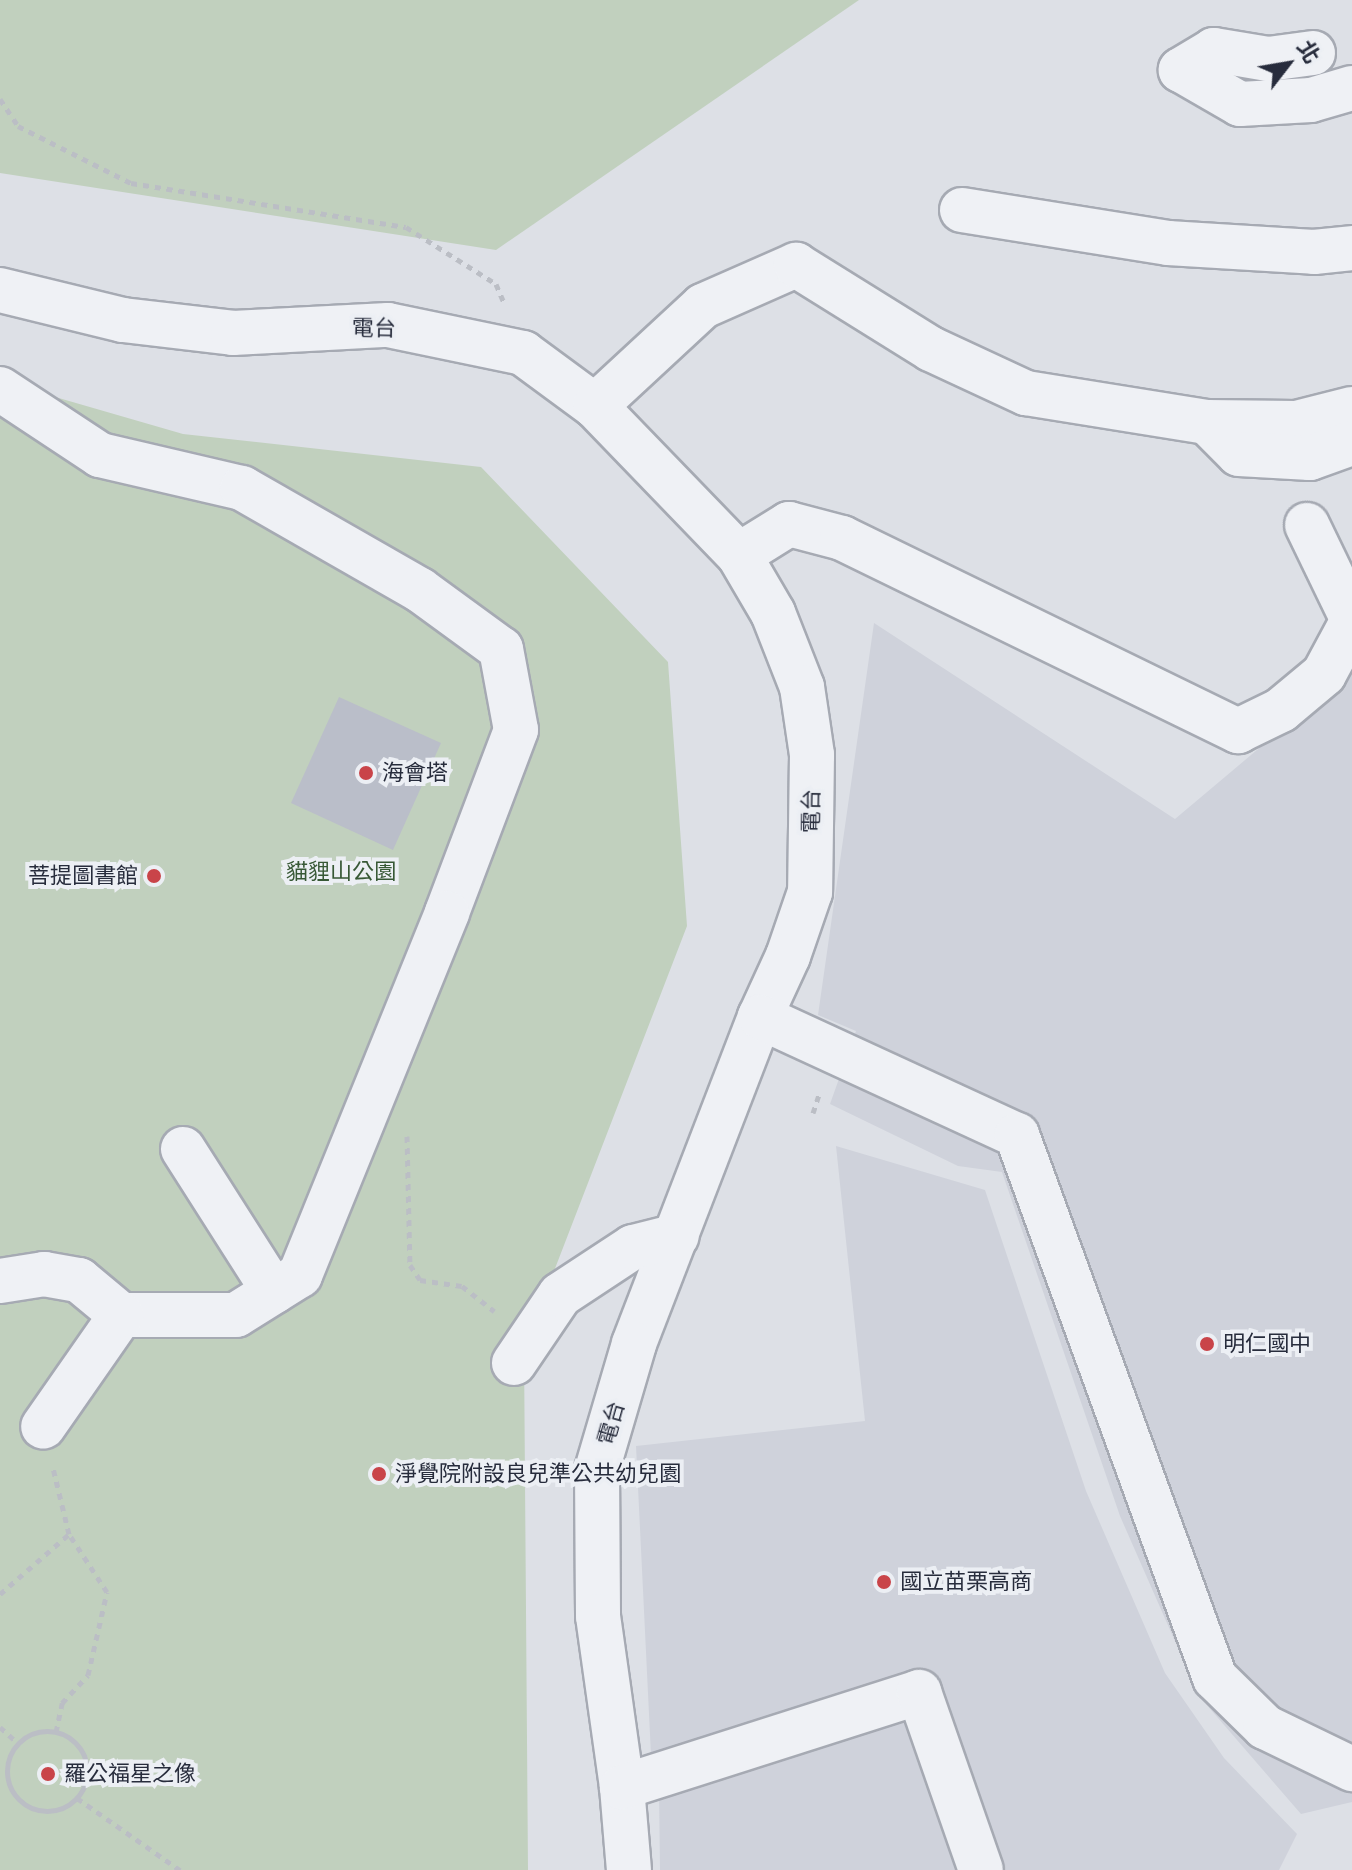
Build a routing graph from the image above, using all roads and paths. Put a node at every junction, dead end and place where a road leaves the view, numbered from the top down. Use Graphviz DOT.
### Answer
graph roads {
  1 [pos="1313,53"];
  2 [pos="1352,88"];
  3 [pos="0,99"];
  4 [pos="962,210"];
  5 [pos="1352,248"];
  6 [pos="0,290"];
  7 [pos="523,353"];
  8 [pos="0,389"];
  9 [pos="595,406"];
  10 [pos="1352,409"];
  11 [pos="1207,422"];
  12 [pos="1352,443"];
  13 [pos="1307,525"];
  14 [pos="739,555"];
  15 [pos="1352,620"];
  16 [pos="760,1017"];
  17 [pos="407,1130"];
  18 [pos="183,1149"];
  19 [pos="677,1236"];
  20 [pos="0,1281"];
  21 [pos="274,1292"];
  22 [pos="121,1315"];
  23 [pos="540,1326"];
  24 [pos="514,1363"];
  25 [pos="43,1427"];
  26 [pos="69,1534"];
  27 [pos="0,1594"];
  28 [pos="0,1727"];
  29 [pos="56,1732"];
  30 [pos="18,1743"];
  31 [pos="1352,1769"];
  32 [pos="622,1787"];
  33 [pos="77,1798"];
  34 [pos="180,1870"];
  35 [pos="629,1870"];
  36 [pos="981,1870"];
  1 -- 2 [label="street"];
  3 -- 7 [label="path"];
  4 -- 5 [label="street"];
  6 -- 7 [label="street, 電台"];
  7 -- 9 [label="street, 電台"];
  8 -- 21 [label="street"];
  9 -- 11 [label="street"];
  9 -- 14 [label="street, 電台"];
  10 -- 11 [label="street"];
  11 -- 12 [label="street"];
  13 -- 15 [label="street"];
  14 -- 15 [label="street"];
  14 -- 16 [label="street, 電台"];
  16 -- 19 [label="street, 電台"];
  16 -- 31 [label="street"];
  17 -- 23 [label="path"];
  18 -- 21 [label="street"];
  19 -- 23 [label="street"];
  19 -- 32 [label="street, 電台"];
  20 -- 22 [label="street"];
  21 -- 22 [label="street"];
  22 -- 25 [label="street"];
  23 -- 24 [label="street"];
  25 -- 26 [label="path"];
  26 -- 27 [label="path"];
  26 -- 29 [label="path"];
  28 -- 30 [label="path"];
  29 -- 30 [label="path"];
  29 -- 33 [label="path"];
  30 -- 33 [label="path"];
  32 -- 35 [label="street, 電台"];
  32 -- 36 [label="street"];
  33 -- 34 [label="path"];
}
